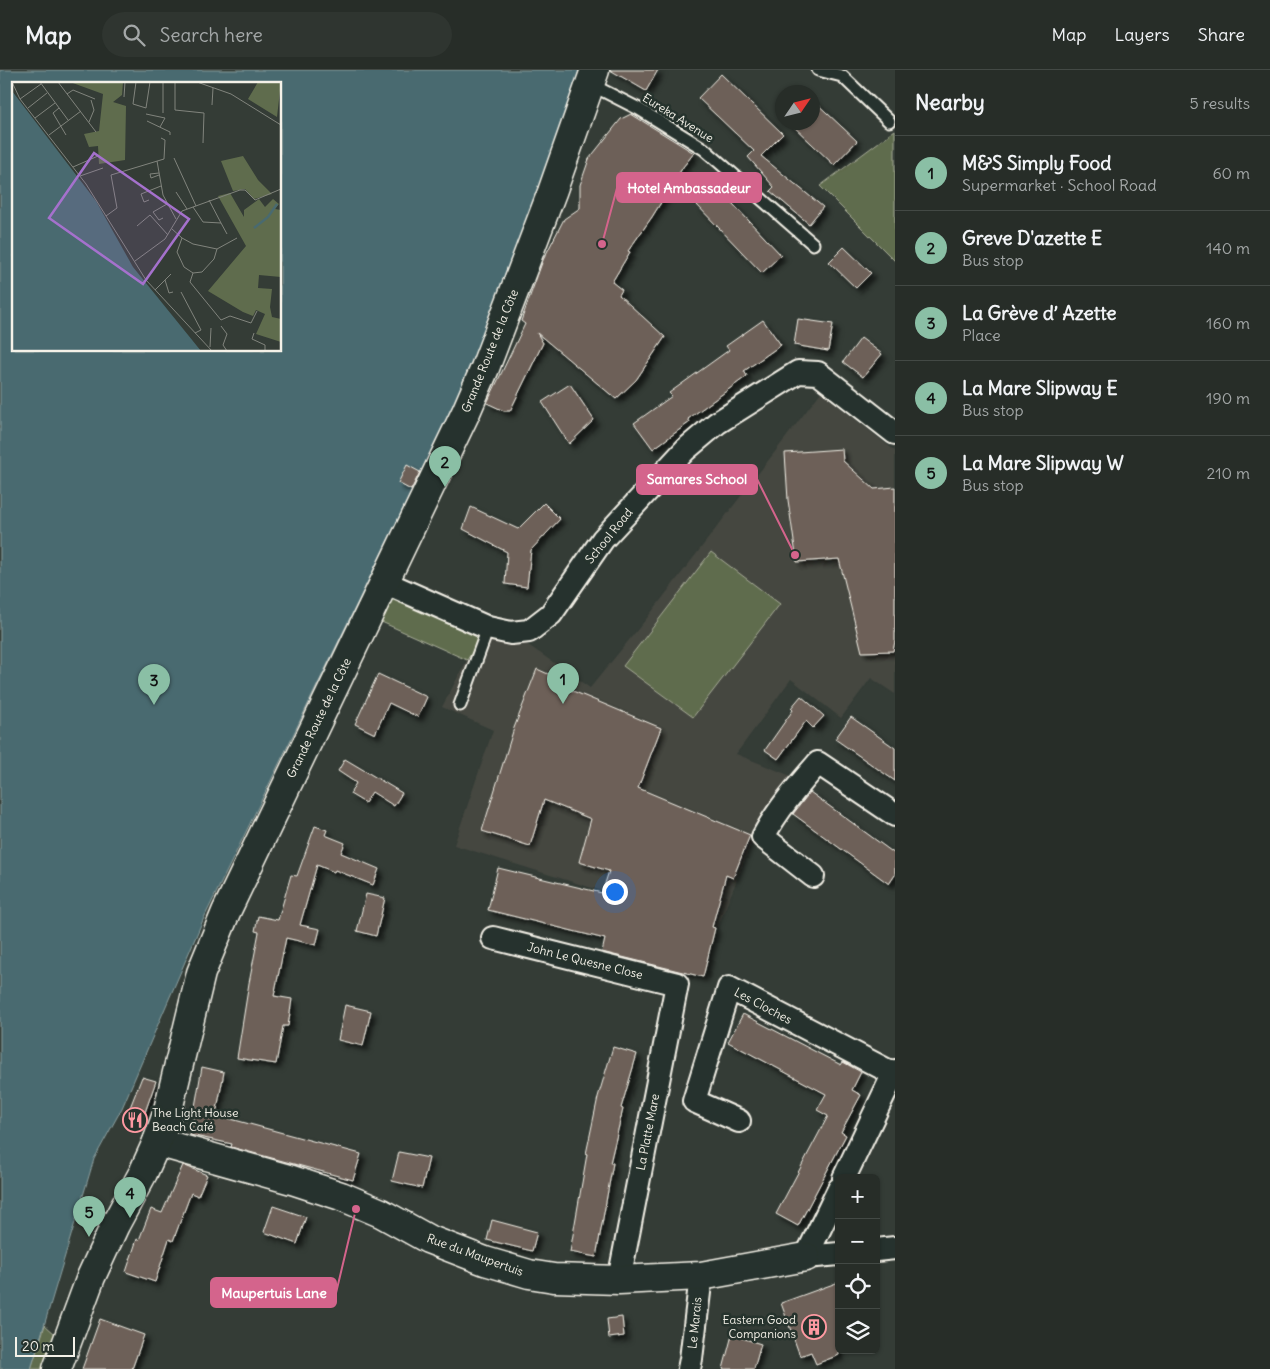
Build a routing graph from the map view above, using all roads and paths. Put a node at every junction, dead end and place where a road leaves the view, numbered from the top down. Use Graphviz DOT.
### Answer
graph roads {
  1 [pos="818,70"];
  2 [pos="592,77"];
  3 [pos="889,121"];
  4 [pos="813,244"];
  5 [pos="895,433"];
  6 [pos="384,582"];
  7 [pos="488,628"];
  8 [pos="460,705"];
  9 [pos="895,815"];
  10 [pos="813,876"];
  11 [pos="493,938"];
  12 [pos="678,984"];
  13 [pos="894,1072"];
  14 [pos="739,1120"];
  15 [pos="157,1142"];
  16 [pos="846,1174"];
  17 [pos="835,1197"];
  18 [pos="895,1248"];
  19 [pos="880,1250"];
  20 [pos="835,1254"];
  21 [pos="806,1257"];
  22 [pos="700,1276"];
  23 [pos="619,1280"];
  24 [pos="57,1369"];
  25 [pos="689,1369"];
  1 -- 3 [label="lane"];
  2 -- 4 [label="lane, Eureka Avenue"];
  2 -- 6 [label="main road, Grande Route de la Côte"];
  5 -- 7 [label="street, School Road"];
  6 -- 7 [label="street, School Road"];
  6 -- 15 [label="main road, Grande Route de la Côte"];
  7 -- 8 [label="lane"];
  9 -- 10 [label="street"];
  11 -- 12 [label="street, John Le Quesne Close"];
  12 -- 23 [label="street, La Platte Mare"];
  13 -- 14 [label="street, Les Cloches"];
  13 -- 16 [label="street"];
  15 -- 23 [label="main road, Rue du Maupertuis"];
  15 -- 24 [label="main road, Grande Route de la Côte"];
  17 -- 21 [label="street"];
  18 -- 19 [label="street"];
  20 -- 21 [label="street, Rue du Maupertuis"];
  21 -- 22 [label="main road, Rue du Maupertuis"];
  22 -- 23 [label="main road, Rue du Maupertuis"];
  22 -- 25 [label="street, Le Marais"];
}
